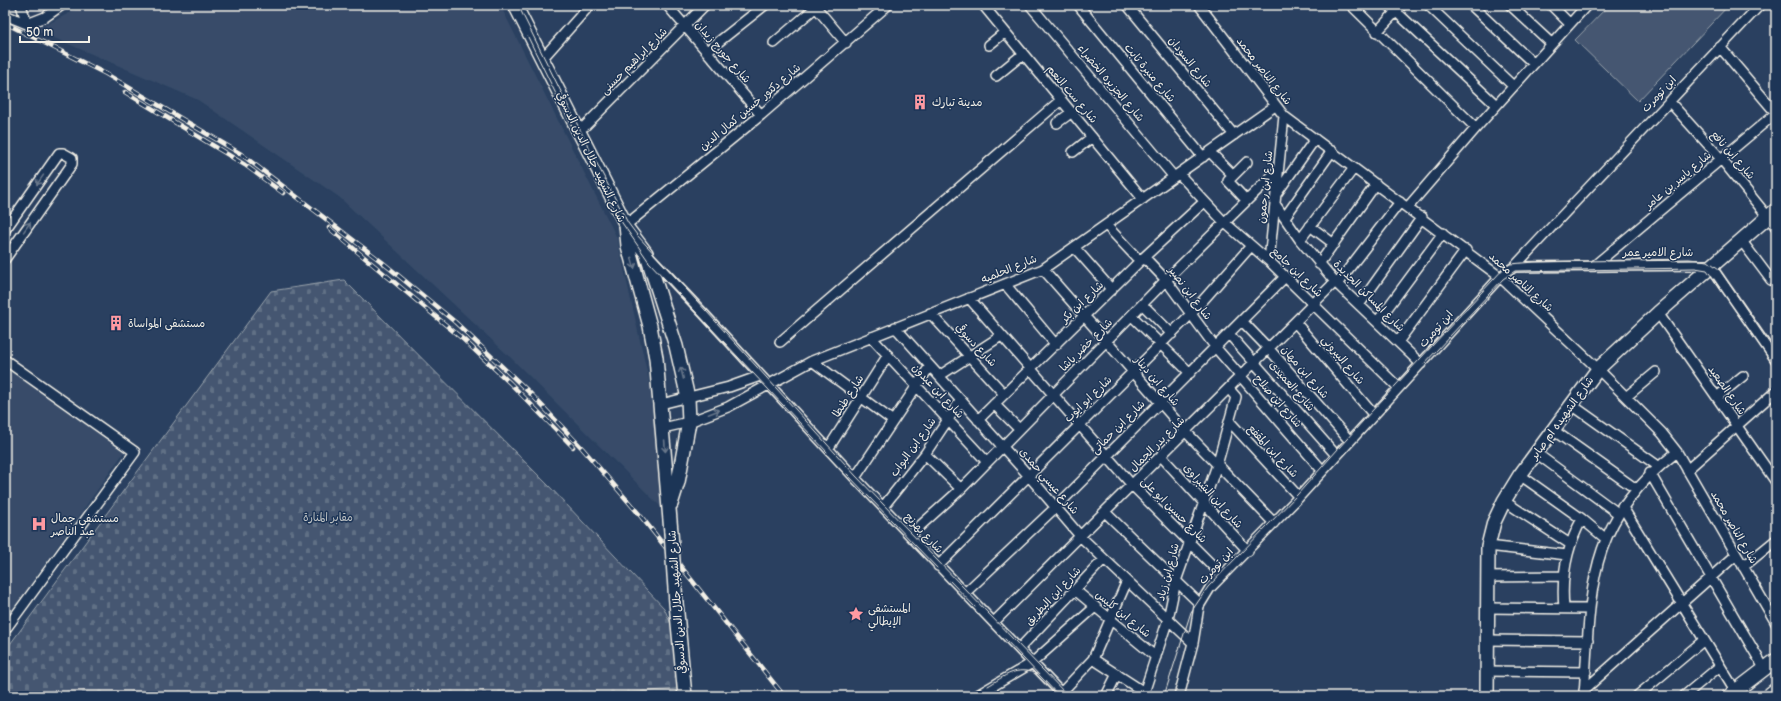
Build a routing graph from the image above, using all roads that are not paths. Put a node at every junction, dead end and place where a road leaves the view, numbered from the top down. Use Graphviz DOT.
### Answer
graph roads {
  1 [pos="21,5"];
  2 [pos="515,5"];
  3 [pos="590,5"];
  4 [pos="667,5"];
  5 [pos="705,5"];
  6 [pos="764,5"];
  7 [pos="888,5"];
  8 [pos="983,5"];
  9 [pos="1030,5"];
  10 [pos="1078,5"];
  11 [pos="1127,5"];
  12 [pos="1199,5"];
  13 [pos="1351,5"];
  14 [pos="1428,5"];
  15 [pos="1471,5"];
  16 [pos="1510,5"];
  17 [pos="1550,5"];
  18 [pos="1587,5"];
  19 [pos="1760,5"];
  20 [pos="57,6"];
  21 [pos="815,6"];
  22 [pos="1395,7"];
  23 [pos="5,15"];
  24 [pos="27,24"];
  25 [pos="1570,24"];
  26 [pos="686,27"];
  27 [pos="1005,32"];
  28 [pos="1377,32"];
  29 [pos="774,43"];
  30 [pos="846,43"];
  31 [pos="1552,44"];
  32 [pos="989,45"];
  33 [pos="1720,46"];
  34 [pos="707,51"];
  35 [pos="1023,54"];
  36 [pos="542,59"];
  37 [pos="1534,64"];
  38 [pos="996,76"];
  39 [pos="1514,86"];
  40 [pos="1061,100"];
  41 [pos="1669,101"];
  42 [pos="1496,105"];
  43 [pos="1275,106"];
  44 [pos="1072,112"];
  45 [pos="1776,113"];
  46 [pos="761,115"];
  47 [pos="1284,116"];
  48 [pos="1057,123"];
  49 [pos="1476,128"];
  50 [pos="577,130"];
  51 [pos="1234,135"];
  52 [pos="1092,136"];
  53 [pos="1315,139"];
  54 [pos="1332,151"];
  55 [pos="1072,152"];
  56 [pos="1207,154"];
  57 [pos="1722,160"];
  58 [pos="1247,162"];
  59 [pos="1354,168"];
  60 [pos="1278,170"];
  61 [pos="1233,175"];
  62 [pos="1176,176"];
  63 [pos="1376,184"];
  64 [pos="1143,199"];
  65 [pos="1276,199"];
  66 [pos="1246,200"];
  67 [pos="1204,202"];
  68 [pos="1400,202"];
  69 [pos="1408,208"];
  70 [pos="1284,217"];
  71 [pos="1422,217"];
  72 [pos="1774,218"];
  73 [pos="1224,222"];
  74 [pos="626,225"];
  75 [pos="1106,225"];
  76 [pos="1310,226"];
  77 [pos="5,230"];
  78 [pos="1443,233"];
  79 [pos="1300,240"];
  80 [pos="1741,240"];
  81 [pos="1334,244"];
  82 [pos="1251,246"];
  83 [pos="1074,247"];
  84 [pos="1466,250"];
  85 [pos="646,253"];
  86 [pos="5,258"];
  87 [pos="1141,260"];
  88 [pos="1270,261"];
  89 [pos="1319,264"];
  90 [pos="1595,264"];
  91 [pos="1514,267"];
  92 [pos="1711,267"];
  93 [pos="1043,269"];
  94 [pos="1285,277"];
  95 [pos="1500,277"];
  96 [pos="1166,280"];
  97 [pos="1771,280"];
  98 [pos="1336,283"];
  99 [pos="1005,284"];
  100 [pos="1112,290"];
  101 [pos="968,298"];
  102 [pos="1313,304"];
  103 [pos="1143,305"];
  104 [pos="1359,305"];
  105 [pos="930,313"];
  106 [pos="1658,313"];
  107 [pos="1191,314"];
  108 [pos="1132,316"];
  109 [pos="1085,317"];
  110 [pos="1242,321"];
  111 [pos="1295,322"];
  112 [pos="1377,322"];
  113 [pos="895,327"];
  114 [pos="1172,334"];
  115 [pos="1229,334"];
  116 [pos="1001,336"];
  117 [pos="871,337"];
  118 [pos="780,342"];
  119 [pos="1107,342"];
  120 [pos="1398,342"];
  121 [pos="1056,344"];
  122 [pos="1161,345"];
  123 [pos="1216,348"];
  124 [pos="1269,349"];
  125 [pos="888,355"];
  126 [pos="970,356"];
  127 [pos="5,360"];
  128 [pos="1776,360"];
  129 [pos="812,361"];
  130 [pos="1255,363"];
  131 [pos="1421,364"];
  132 [pos="930,366"];
  133 [pos="1030,369"];
  134 [pos="1598,369"];
  135 [pos="1133,372"];
  136 [pos="1656,372"];
  137 [pos="1190,373"];
  138 [pos="760,376"];
  139 [pos="939,376"];
  140 [pos="1743,376"];
  141 [pos="1241,377"];
  142 [pos="769,384"];
  143 [pos="916,386"];
  144 [pos="1398,387"];
  145 [pos="1229,389"];
  146 [pos="1776,392"];
  147 [pos="1004,394"];
  148 [pos="1053,395"];
  149 [pos="1626,397"];
  150 [pos="1717,397"];
  151 [pos="688,398"];
  152 [pos="862,398"];
  153 [pos="961,400"];
  154 [pos="1160,402"];
  155 [pos="661,404"];
  156 [pos="994,404"];
  157 [pos="1572,405"];
  158 [pos="1373,414"];
  159 [pos="948,419"];
  160 [pos="978,420"];
  161 [pos="893,421"];
  162 [pos="689,422"];
  163 [pos="1230,422"];
  164 [pos="1080,424"];
  165 [pos="1737,425"];
  166 [pos="663,428"];
  167 [pos="1019,429"];
  168 [pos="1553,430"];
  169 [pos="1186,432"];
  170 [pos="1349,440"];
  171 [pos="1003,446"];
  172 [pos="828,449"];
  173 [pos="1676,452"];
  174 [pos="1536,453"];
  175 [pos="925,454"];
  176 [pos="1336,454"];
  177 [pos="1106,455"];
  178 [pos="1161,456"];
  179 [pos="987,462"];
  180 [pos="1218,466"];
  181 [pos="1658,466"];
  182 [pos="1322,470"];
  183 [pos="1686,470"];
  184 [pos="1650,473"];
  185 [pos="1028,475"];
  186 [pos="1520,476"];
  187 [pos="855,478"];
  188 [pos="1776,482"];
  189 [pos="1132,485"];
  190 [pos="961,489"];
  191 [pos="1636,489"];
  192 [pos="1299,496"];
  193 [pos="1504,501"];
  194 [pos="1203,502"];
  195 [pos="1056,506"];
  196 [pos="670,507"];
  197 [pos="883,507"];
  198 [pos="1620,510"];
  199 [pos="1105,512"];
  200 [pos="1582,519"];
  201 [pos="1274,524"];
  202 [pos="910,536"];
  203 [pos="1080,537"];
  204 [pos="1606,539"];
  205 [pos="1776,540"];
  206 [pos="1189,542"];
  207 [pos="1570,544"];
  208 [pos="1488,546"];
  209 [pos="1248,551"];
  210 [pos="1567,555"];
  211 [pos="1736,555"];
  212 [pos="1104,559"];
  213 [pos="938,566"];
  214 [pos="1743,567"];
  215 [pos="1222,574"];
  216 [pos="1563,576"];
  217 [pos="1488,577"];
  218 [pos="1711,577"];
  219 [pos="1127,581"];
  220 [pos="1176,581"];
  221 [pos="1075,590"];
  222 [pos="965,593"];
  223 [pos="1200,604"];
  224 [pos="1682,605"];
  225 [pos="1095,607"];
  226 [pos="1488,608"];
  227 [pos="1564,608"];
  228 [pos="1589,609"];
  229 [pos="1168,619"];
  230 [pos="1109,620"];
  231 [pos="994,622"];
  232 [pos="1776,623"];
  233 [pos="5,630"];
  234 [pos="1487,640"];
  235 [pos="1704,640"];
  236 [pos="1588,641"];
  237 [pos="1192,643"];
  238 [pos="1020,650"];
  239 [pos="1156,657"];
  240 [pos="1093,659"];
  241 [pos="1776,660"];
  242 [pos="1032,663"];
  243 [pos="1720,666"];
  244 [pos="1764,668"];
  245 [pos="1487,671"];
  246 [pos="1586,672"];
  247 [pos="1117,674"];
  248 [pos="1776,692"];
  249 [pos="1584,693"];
  250 [pos="1144,694"];
  251 [pos="1734,694"];
  252 [pos="1062,695"];
  253 [pos="679,696"];
  254 [pos="684,696"];
  255 [pos="976,696"];
  256 [pos="1106,696"];
  257 [pos="1179,696"];
  258 [pos="1486,696"];
  259 [pos="1637,696"];
  260 [pos="1684,696"];
  261 [pos="1771,696"];
  1 -- 24 [label="street"];
  2 -- 36 [label="main road, شارع الشهيد جلال الدين الدسوقي"];
  3 -- 36 [label="street"];
  4 -- 26 [label="street, شارع جورج زيدان"];
  5 -- 26 [label="street, شارع ابراهيم حسنى"];
  6 -- 34 [label="street"];
  7 -- 30 [label="street, شارع دكتور حسين كمال الدين"];
  8 -- 27 [label="street, شارع ست النعم"];
  9 -- 62 [label="street, شارع الجزيره الخضراء"];
  10 -- 56 [label="street, شارع منيرة ثابت"];
  11 -- 51 [label="street, شارع السودان"];
  12 -- 43 [label="street, شارع الناصر محمد"];
  13 -- 28 [label="street"];
  14 -- 39 [label="street"];
  15 -- 37 [label="street"];
  16 -- 31 [label="street"];
  17 -- 25 [label="street"];
  18 -- 25 [label="street"];
  19 -- 33 [label="street, ابن تومرت"];
  20 -- 24 [label="street"];
  21 -- 29 [label="street"];
  21 -- 30 [label="street"];
  22 -- 28 [label="street"];
  22 -- 42 [label="street"];
  23 -- 24 [label="street"];
  25 -- 31 [label="street"];
  26 -- 34 [label="street, شارع جورج زيدان"];
  26 -- 50 [label="street, شارع ابراهيم حسنى"];
  27 -- 32 [label="street"];
  27 -- 35 [label="street, شارع ست النعم"];
  28 -- 49 [label="street"];
  30 -- 46 [label="street, شارع دكتور حسين كمال الدين"];
  31 -- 37 [label="street"];
  33 -- 41 [label="street, ابن تومرت"];
  33 -- 45 [label="street"];
  34 -- 46 [label="street, شارع جورج زيدان"];
  35 -- 38 [label="street"];
  35 -- 40 [label="street, شارع ست النعم"];
  36 -- 50 [label="main road, شارع الشهيد جلال الدين الدسوقي"];
  37 -- 39 [label="street"];
  39 -- 42 [label="street"];
  40 -- 44 [label="street, شارع ست النعم"];
  40 -- 118 [label="street"];
  41 -- 57 [label="street, شارع ابن نافع"];
  41 -- 91 [label="street, ابن تومرت"];
  42 -- 49 [label="street"];
  43 -- 47 [label="street, شارع الناصر محمد"];
  43 -- 51 [label="street, شارع الحلميه"];
  44 -- 48 [label="street"];
  44 -- 52 [label="street, شارع ست النعم"];
  45 -- 57 [label="street, شارع ياسر بن عامر"];
  46 -- 74 [label="street, شارع دكتور حسين كمال الدين"];
  47 -- 53 [label="street, شارع الناصر محمد"];
  47 -- 60 [label="street, شارع ابن رحمون"];
  49 -- 69 [label="street"];
  50 -- 74 [label="main road, شارع الشهيد جلال الدين الدسوقي"];
  51 -- 56 [label="street, شارع الحلميه"];
  52 -- 55 [label="street"];
  52 -- 64 [label="street, شارع ست النعم"];
  53 -- 54 [label="street, شارع الناصر محمد"];
  53 -- 65 [label="street"];
  54 -- 59 [label="street, شارع الناصر محمد"];
  54 -- 70 [label="street"];
  56 -- 61 [label="street, شارع منيرة ثابت"];
  56 -- 62 [label="street, شارع الحلميه"];
  57 -- 72 [label="street, شارع ابن نافع"];
  57 -- 90 [label="street, شارع ياسر بن عامر"];
  58 -- 61 [label="street"];
  59 -- 63 [label="street, شارع الناصر محمد"];
  59 -- 76 [label="street"];
  60 -- 65 [label="street, شارع ابن رحمون"];
  60 -- 66 [label="street, شارع خضر باشا"];
  61 -- 66 [label="street"];
  62 -- 64 [label="street, شارع الحلميه"];
  62 -- 67 [label="street, شارع ابن جامع"];
  63 -- 68 [label="street, شارع الناصر محمد"];
  63 -- 81 [label="street"];
  64 -- 75 [label="street, شارع الحلميه"];
  65 -- 70 [label="street, شارع المساكن الجديدة"];
  65 -- 88 [label="street, شارع ابن رحمون"];
  66 -- 73 [label="street, شارع خضر باشا"];
  67 -- 73 [label="street, شارع ابن جامع"];
  67 -- 87 [label="street, شارع ابن بكر"];
  68 -- 69 [label="street, شارع الناصر محمد"];
  68 -- 98 [label="street, شارع بدر الجمال"];
  69 -- 71 [label="street, شارع الناصر محمد"];
  70 -- 79 [label="street, شارع المساكن الجديدة"];
  71 -- 78 [label="street, شارع الناصر محمد"];
  71 -- 104 [label="street"];
  72 -- 80 [label="main road, شارع الشهيده ام صابر"];
  73 -- 82 [label="street, شارع ابن جامع"];
  73 -- 96 [label="street, شارع خضر باشا"];
  74 -- 85 [label="main road, شارع الشهيد جلال الدين الدسوقي"];
  74 -- 155 [label="main road, شارع الشهيد جلال الدين الدسوقي, one-way"];
  75 -- 83 [label="street, شارع الحلميه"];
  75 -- 87 [label="street, شارع ابن نصير"];
  76 -- 79 [label="street"];
  76 -- 81 [label="street"];
  86 -- 77 [label="street, one-way"];
  78 -- 84 [label="street, شارع الناصر محمد"];
  78 -- 112 [label="street"];
  79 -- 89 [label="street, شارع المساكن الجديدة"];
  80 -- 92 [label="main road, شارع الشهيده ام صابر"];
  80 -- 97 [label="street"];
  81 -- 89 [label="street"];
  82 -- 88 [label="street, شارع ابن جامع"];
  82 -- 107 [label="street, شارع ابو ايوب"];
  83 -- 93 [label="street, شارع الحلميه"];
  83 -- 100 [label="street"];
  84 -- 95 [label="street, شارع الناصر محمد"];
  84 -- 120 [label="street"];
  85 -- 138 [label="street, شارع بهرنج"];
  151 -- 85 [label="main road, شارع الشهيد جلال الدين الدسوقي, one-way"];
  87 -- 96 [label="street, شارع ابن نصير"];
  87 -- 100 [label="street, شارع ابن بكر"];
  88 -- 94 [label="street, شارع ابن جامع"];
  89 -- 98 [label="street, شارع المساكن الجديدة"];
  90 -- 91 [label="street, شارع الامير عمر"];
  90 -- 92 [label="street, شارع الامير عمر"];
  91 -- 95 [label="street, ابن تومرت"];
  92 -- 106 [label="main road, شارع الشهيده ام صابر"];
  92 -- 128 [label="street"];
  93 -- 99 [label="street, شارع الحلميه"];
  93 -- 109 [label="street, شارع ابن دينار"];
  94 -- 102 [label="street, شارع ابن جامع"];
  94 -- 110 [label="street, شارع ابن حماتى"];
  95 -- 131 [label="street, ابن تومرت"];
  95 -- 134 [label="street, شارع الناصر محمد"];
  96 -- 103 [label="street, شارع خضر باشا"];
  96 -- 107 [label="street, شارع ابن نصير"];
  98 -- 102 [label="street, شارع بدر الجمال"];
  98 -- 104 [label="street, شارع المساكن الجديدة"];
  99 -- 101 [label="street, شارع الحلميه"];
  99 -- 121 [label="street"];
  100 -- 109 [label="street, شارع ابن بكر"];
  101 -- 105 [label="street, شارع الحلميه"];
  101 -- 116 [label="street, شارع حسين ابو على"];
  102 -- 111 [label="street, شارع بدر الجمال"];
  102 -- 144 [label="street, شارع ابن جامع"];
  103 -- 108 [label="street, شارع خضر باشا"];
  103 -- 114 [label="street"];
  104 -- 112 [label="street, شارع المساكن الجديدة"];
  105 -- 113 [label="street, شارع الحلميه"];
  105 -- 126 [label="street, شارع دسوقي"];
  106 -- 134 [label="main road, شارع الشهيده ام صابر"];
  106 -- 150 [label="street, شارع الصعيد"];
  107 -- 114 [label="street, شارع ابو ايوب"];
  107 -- 123 [label="street, شارع ابن نصير"];
  108 -- 119 [label="street, شارع خضر باشا"];
  108 -- 122 [label="street"];
  109 -- 119 [label="street, شارع ابن دينار"];
  109 -- 121 [label="street, شارع ابن بكر"];
  110 -- 115 [label="street, شارع ابن حماتى"];
  110 -- 124 [label="street, شارع ابن مهان"];
  111 -- 124 [label="street, شارع بدر الجمال"];
  111 -- 158 [label="street, شارع البيروني"];
  112 -- 120 [label="street, شارع المساكن الجديدة"];
  113 -- 117 [label="street, شارع الحلميه"];
  113 -- 132 [label="street, شارع عيسي حمدى"];
  114 -- 122 [label="street, شارع ابو ايوب"];
  115 -- 123 [label="street, شارع ابن حماتى"];
  115 -- 130 [label="street, شارع العميدى"];
  116 -- 126 [label="street"];
  116 -- 133 [label="street, شارع حسين ابو على"];
  117 -- 125 [label="street, شارع ابن عبدون"];
  117 -- 129 [label="street, شارع الحلميه"];
  119 -- 135 [label="street, شارع ابن دينار"];
  119 -- 148 [label="street, شارع خضر باشا"];
  120 -- 131 [label="street, شارع المساكن الجديدة"];
  121 -- 133 [label="street, شارع ابن بكر"];
  122 -- 135 [label="street, شارع ابو ايوب"];
  122 -- 137 [label="street"];
  123 -- 137 [label="street, شارع ابن حماتى"];
  123 -- 141 [label="street, شارع ابن صلاح"];
  124 -- 130 [label="street, شارع بدر الجمال"];
  124 -- 170 [label="street, شارع ابن مهان"];
  125 -- 143 [label="street, شارع ابن عبدون"];
  125 -- 152 [label="street, شارع طنطا"];
  126 -- 139 [label="street"];
  126 -- 147 [label="street, شارع دسوقي"];
  127 -- 233 [label="street"];
  129 -- 142 [label="street, شارع الحلميه"];
  129 -- 152 [label="street"];
  130 -- 141 [label="street, شارع بدر الجمال"];
  130 -- 176 [label="street, شارع العميدى"];
  131 -- 144 [label="street, ابن تومرت"];
  132 -- 139 [label="street, شارع عيسي حمدى"];
  132 -- 143 [label="street"];
  133 -- 147 [label="street, شارع ابن بكر"];
  133 -- 148 [label="street, شارع حسين ابو على"];
  134 -- 149 [label="street, شارع الناصر محمد"];
  134 -- 157 [label="main road, شارع الشهيده ام صابر"];
  135 -- 154 [label="street, شارع ابن دينار"];
  135 -- 164 [label="street, شارع ابو ايوب"];
  136 -- 149 [label="street"];
  137 -- 154 [label="street, شارع ابن حماتى"];
  138 -- 142 [label="street, شارع بهرنج"];
  138 -- 151 [label="street"];
  139 -- 153 [label="street, شارع عيسي حمدى"];
  140 -- 150 [label="street"];
  141 -- 145 [label="street, شارع بدر الجمال"];
  141 -- 182 [label="street, شارع ابن صلاح"];
  162 -- 142 [label="street, شارع الحلميه, one-way"];
  142 -- 172 [label="street, شارع بهرنج"];
  143 -- 159 [label="street, شارع ابن عبدون"];
  143 -- 161 [label="street"];
  144 -- 158 [label="street, ابن تومرت"];
  145 -- 163 [label="street, شارع ابن زياد"];
  145 -- 169 [label="street, شارع بدر الجمال"];
  146 -- 165 [label="street"];
  147 -- 156 [label="street, شارع ابن بكر"];
  148 -- 164 [label="street, شارع حسين ابو على"];
  148 -- 167 [label="street, شارع خضر باشا"];
  149 -- 173 [label="street, شارع الناصر محمد"];
  150 -- 165 [label="street, شارع الصعيد"];
  151 -- 155 [label="street"];
  151 -- 162 [label="main road, شارع الشهيد جلال الدين الدسوقي"];
  152 -- 161 [label="street"];
  152 -- 172 [label="street, شارع طنطا"];
  153 -- 159 [label="street, شارع ابن البواب"];
  153 -- 160 [label="street, شارع عيسي حمدى"];
  154 -- 169 [label="street, شارع ابن دينار"];
  154 -- 177 [label="street, شارع ابن حماتى"];
  155 -- 166 [label="main road, شارع الشهيد جلال الدين الدسوقي"];
  156 -- 160 [label="street, شارع ابن بكر"];
  156 -- 167 [label="street"];
  157 -- 168 [label="main road, شارع الشهيده ام صابر"];
  157 -- 181 [label="street"];
  158 -- 170 [label="street, ابن تومرت"];
  159 -- 175 [label="street, شارع ابن البواب"];
  159 -- 179 [label="street, شارع ابن عبدون"];
  160 -- 171 [label="street, شارع عيسي حمدى"];
  161 -- 187 [label="street"];
  162 -- 166 [label="street, شارع الحلميه"];
  162 -- 196 [label="main road, شارع الشهيد جلال الدين الدسوقي"];
  163 -- 180 [label="street, شارع ابن زياد"];
  163 -- 192 [label="street, شارع ابن المقفع"];
  164 -- 177 [label="street, شارع حسين ابو على"];
  164 -- 185 [label="street, شارع ابو ايوب"];
  165 -- 183 [label="street"];
  165 -- 188 [label="street, شارع الصعيد"];
  166 -- 196 [label="main road, شارع الشهيد جلال الدين الدسوقي, one-way"];
  167 -- 171 [label="street, شارع خضر باشا"];
  168 -- 174 [label="main road, شارع الشهيده ام صابر"];
  168 -- 191 [label="street"];
  169 -- 178 [label="street, شارع بدر الجمال"];
  169 -- 180 [label="street, شارع ابن دينار"];
  170 -- 176 [label="street, ابن تومرت"];
  171 -- 179 [label="street, شارع خضر باشا"];
  171 -- 185 [label="street, شارع عيسي حمدى"];
  172 -- 187 [label="street, شارع بهرنج"];
  173 -- 181 [label="street"];
  173 -- 183 [label="street, شارع الناصر محمد"];
  174 -- 186 [label="main road, شارع الشهيده ام صابر"];
  174 -- 198 [label="street"];
  175 -- 190 [label="street"];
  175 -- 197 [label="street, شارع ابن البواب"];
  176 -- 182 [label="street, ابن تومرت"];
  177 -- 189 [label="street, شارع حسين ابو على"];
  177 -- 195 [label="street, شارع ابن حماتى"];
  178 -- 189 [label="street, شارع بدر الجمال"];
  178 -- 194 [label="street, شارع ابن الشبراوى"];
  179 -- 190 [label="street, شارع خضر باشا"];
  180 -- 194 [label="street, شارع ابن زياد"];
  180 -- 201 [label="street, شارع ابن دينار"];
  181 -- 184 [label="street"];
  182 -- 192 [label="street, ابن تومرت"];
  183 -- 211 [label="street, شارع الناصر محمد"];
  184 -- 191 [label="street"];
  184 -- 218 [label="street"];
  185 -- 195 [label="street, شارع عيسي حمدى"];
  185 -- 213 [label="street, شارع ابو ايوب"];
  186 -- 193 [label="main road, شارع الشهيده ام صابر"];
  186 -- 200 [label="street"];
  187 -- 197 [label="street, شارع بهرنج"];
  189 -- 199 [label="street, شارع بدر الجمال"];
  189 -- 206 [label="street, شارع حسين ابو على"];
  190 -- 202 [label="street, شارع خضر باشا"];
  191 -- 198 [label="street"];
  192 -- 201 [label="street, ابن تومرت"];
  193 -- 207 [label="street"];
  193 -- 208 [label="main road, شارع الشهيده ام صابر"];
  194 -- 206 [label="street, شارع ابن زياد"];
  194 -- 209 [label="street, شارع ابن الشبراوى"];
  195 -- 203 [label="street, شارع عيسي حمدى"];
  195 -- 222 [label="street, شارع ابن حماتى"];
  196 -- 254 [label="main road, شارع الشهيد جلال الدين الدسوقي, bridge"];
  197 -- 202 [label="street, شارع بهرنج"];
  198 -- 204 [label="street"];
  198 -- 224 [label="street"];
  199 -- 203 [label="street, شارع بدر الجمال"];
  199 -- 220 [label="street"];
  200 -- 204 [label="street"];
  200 -- 207 [label="street"];
  201 -- 209 [label="street, ابن تومرت"];
  202 -- 213 [label="street, شارع بهرنج"];
  203 -- 212 [label="street, شارع عيسي حمدى"];
  203 -- 231 [label="street, شارع بدر الجمال"];
  204 -- 228 [label="street"];
  205 -- 214 [label="street"];
  206 -- 215 [label="street, شارع حسين ابو على"];
  206 -- 220 [label="street, شارع ابن زياد"];
  207 -- 210 [label="street"];
  208 -- 210 [label="street"];
  208 -- 217 [label="main road, شارع الشهيده ام صابر"];
  209 -- 215 [label="street, ابن تومرت"];
  210 -- 216 [label="street"];
  211 -- 214 [label="street, شارع الناصر محمد"];
  211 -- 218 [label="street"];
  212 -- 219 [label="street, شارع عيسي حمدى"];
  212 -- 221 [label="street, شارع ابن البطريق"];
  213 -- 222 [label="street, شارع بهرنج"];
  214 -- 232 [label="street, شارع الناصر محمد"];
  215 -- 223 [label="street, ابن تومرت"];
  216 -- 217 [label="street"];
  216 -- 227 [label="street"];
  217 -- 226 [label="main road, شارع الشهيده ام صابر"];
  218 -- 224 [label="street"];
  218 -- 244 [label="street"];
  219 -- 229 [label="street, شارع عيسي حمدى"];
  219 -- 230 [label="street"];
  220 -- 223 [label="street"];
  220 -- 229 [label="street, شارع ابن زياد"];
  221 -- 225 [label="street, شارع ابن كليس"];
  221 -- 238 [label="street, شارع ابن البطريق"];
  222 -- 231 [label="street, شارع بهرنج"];
  223 -- 237 [label="street, ابن تومرت"];
  224 -- 235 [label="street"];
  224 -- 249 [label="street"];
  225 -- 230 [label="street, شارع ابن كليس"];
  225 -- 242 [label="street"];
  226 -- 227 [label="street"];
  226 -- 234 [label="main road, شارع الشهيده ام صابر"];
  227 -- 228 [label="street"];
  228 -- 236 [label="street"];
  229 -- 237 [label="street, شارع عيسي حمدى"];
  229 -- 239 [label="street, شارع ابن زياد"];
  230 -- 239 [label="street, شارع ابن كليس"];
  230 -- 240 [label="street"];
  231 -- 238 [label="street, شارع بهرنج"];
  234 -- 236 [label="street"];
  234 -- 245 [label="main road, شارع الشهيده ام صابر"];
  235 -- 243 [label="street"];
  235 -- 259 [label="street"];
  236 -- 246 [label="street"];
  237 -- 257 [label="street, ابن تومرت"];
  238 -- 242 [label="street, شارع بهرنج"];
  239 -- 250 [label="street, شارع ابن زياد"];
  240 -- 247 [label="street"];
  240 -- 252 [label="street"];
  241 -- 244 [label="main road"];
  242 -- 252 [label="street, شارع بهرنج"];
  242 -- 255 [label="street"];
  243 -- 251 [label="street"];
  243 -- 260 [label="street"];
  244 -- 251 [label="main road"];
  245 -- 246 [label="street"];
  245 -- 258 [label="main road, شارع الشهيده ام صابر"];
  246 -- 249 [label="street"];
  247 -- 250 [label="street"];
  247 -- 256 [label="street"];
  248 -- 261 [label="highway"];
  253 -- 254 [label="main road"];
}
